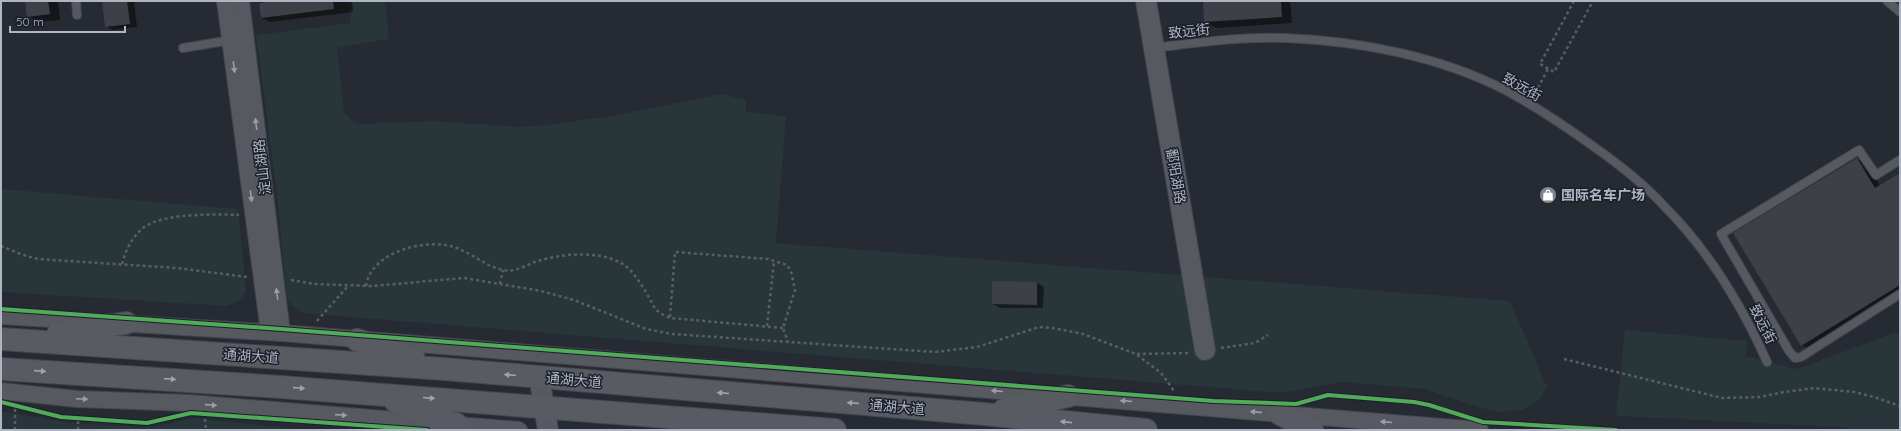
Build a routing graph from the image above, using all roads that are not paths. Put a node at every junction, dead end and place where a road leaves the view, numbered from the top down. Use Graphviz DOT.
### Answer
graph roads {
  1 [pos="76,1"];
  2 [pos="226,1"];
  3 [pos="241,1"];
  4 [pos="1146,1"];
  5 [pos="1157,1"];
  6 [pos="1887,1"];
  7 [pos="1900,12"];
  8 [pos="78,15"];
  9 [pos="231,40"];
  10 [pos="1160,47"];
  11 [pos="183,48"];
  12 [pos="1900,160"];
  13 [pos="268,278"];
  14 [pos="1900,294"];
  15 [pos="1,316"];
  16 [pos="126,323"];
  17 [pos="276,333"];
  18 [pos="9,339"];
  19 [pos="357,340"];
  20 [pos="1211,349"];
  21 [pos="1768,362"];
  22 [pos="1,369"];
  23 [pos="444,369"];
  24 [pos="539,378"];
  25 [pos="381,394"];
  26 [pos="1068,396"];
  27 [pos="5,397"];
  28 [pos="544,407"];
  29 [pos="984,414"];
  30 [pos="1280,414"];
  31 [pos="456,424"];
  32 [pos="519,430"];
  33 [pos="548,430"];
  34 [pos="827,430"];
  35 [pos="1146,430"];
  36 [pos="1312,430"];
  37 [pos="1480,430"];
  1 -- 8 [label="lane"];
  2 -- 9 [label="street, 淀山湖路"];
  13 -- 3 [label="street, 淀山湖路, one-way"];
  4 -- 10 [label="street, 鄱阳湖路"];
  5 -- 10 [label="street, 鄱阳湖路"];
  6 -- 7 [label="lane"];
  9 -- 11 [label="lane"];
  9 -- 13 [label="street, 淀山湖路, one-way"];
  10 -- 20 [label="street, 鄱阳湖路"];
  10 -- 21 [label="lane, 致远街"];
  12 -- 14 [label="lane"];
  13 -- 17 [label="street, 淀山湖路"];
  15 -- 16 [label="street"];
  16 -- 17 [label="street"];
  16 -- 18 [label="main road"];
  17 -- 19 [label="street"];
  18 -- 23 [label="main road, 通湖大道"];
  19 -- 23 [label="main road"];
  26 -- 19 [label="street, one-way"];
  22 -- 25 [label="main road, 通湖大道, one-way"];
  24 -- 23 [label="main road, 通湖大道, one-way"];
  24 -- 28 [label="street"];
  29 -- 24 [label="main road, 通湖大道, one-way"];
  25 -- 28 [label="main road, 通湖大道, one-way"];
  25 -- 31 [label="main road"];
  26 -- 29 [label="main road"];
  30 -- 26 [label="street, one-way"];
  27 -- 31 [label="street, one-way"];
  28 -- 33 [label="street"];
  28 -- 34 [label="main road, 通湖大道"];
  35 -- 29 [label="main road, 通湖大道, one-way"];
  30 -- 36 [label="main road"];
  37 -- 30 [label="street, one-way"];
  31 -- 32 [label="street"];
}
